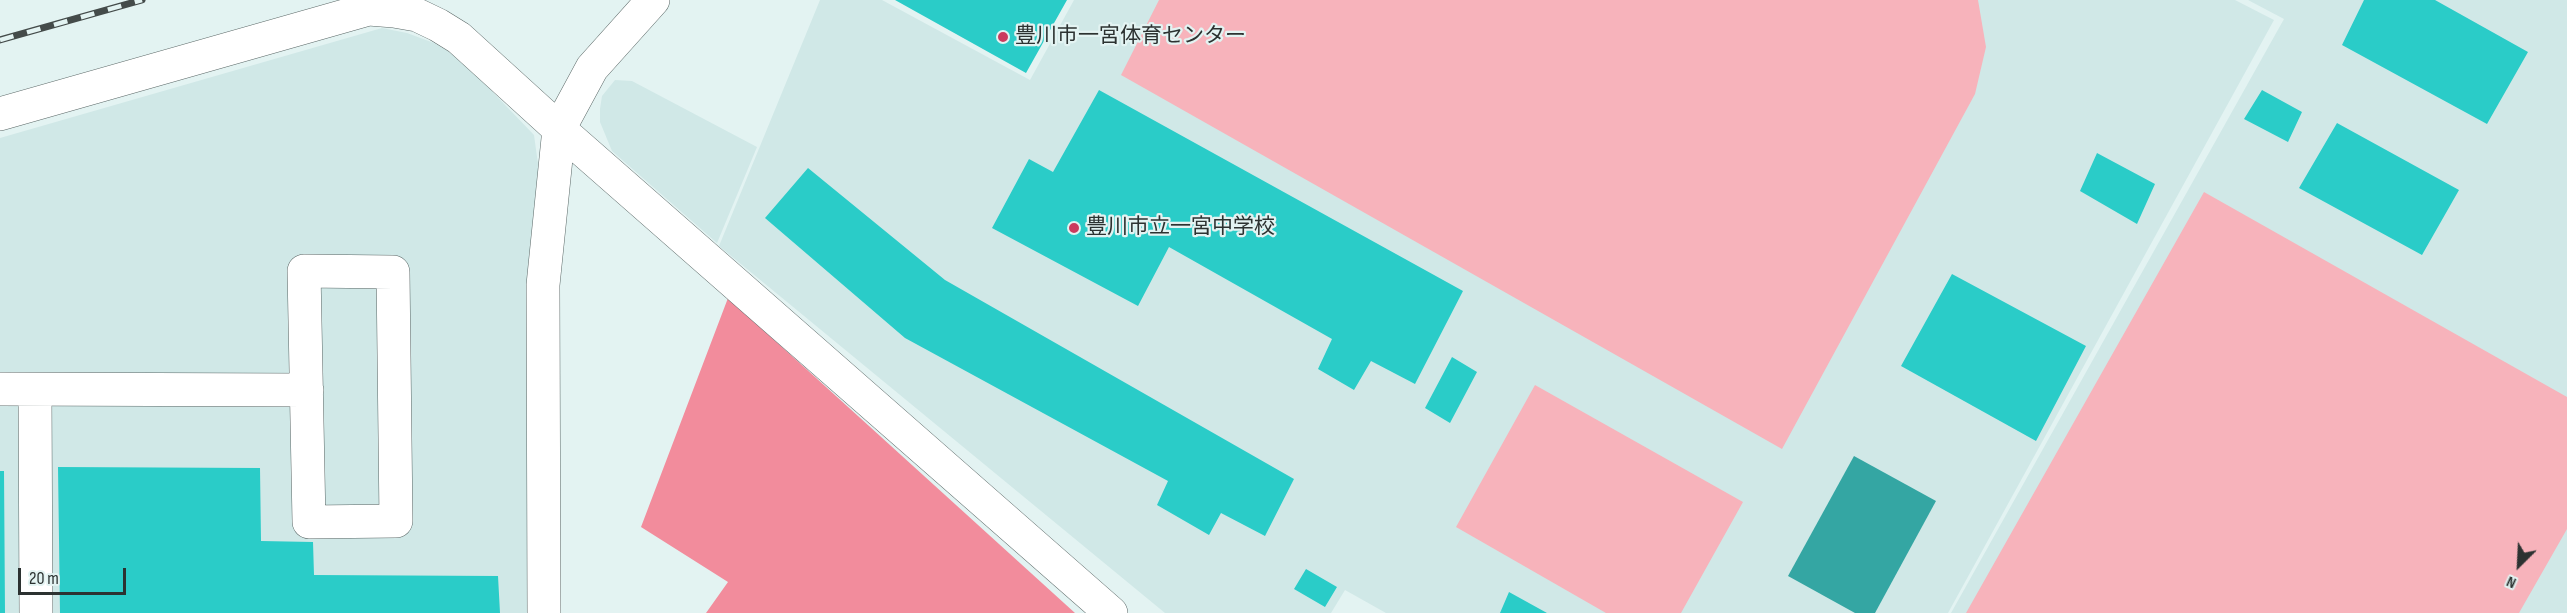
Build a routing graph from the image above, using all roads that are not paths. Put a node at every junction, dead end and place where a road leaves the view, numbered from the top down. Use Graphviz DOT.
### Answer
graph roads {
  1 [pos="653,0"];
  2 [pos="0,114"];
  3 [pos="559,129"];
  4 [pos="0,390"];
  5 [pos="35,390"];
  6 [pos="307,390"];
  7 [pos="36,613"];
  8 [pos="544,613"];
  9 [pos="1111,613"];
  1 -- 3 [label="street"];
  2 -- 3 [label="street"];
  3 -- 8 [label="street"];
  3 -- 9 [label="street"];
  4 -- 5 [label="street"];
  5 -- 6 [label="street"];
  5 -- 7 [label="street"];
  6 -- 6 [label="street"];
}
